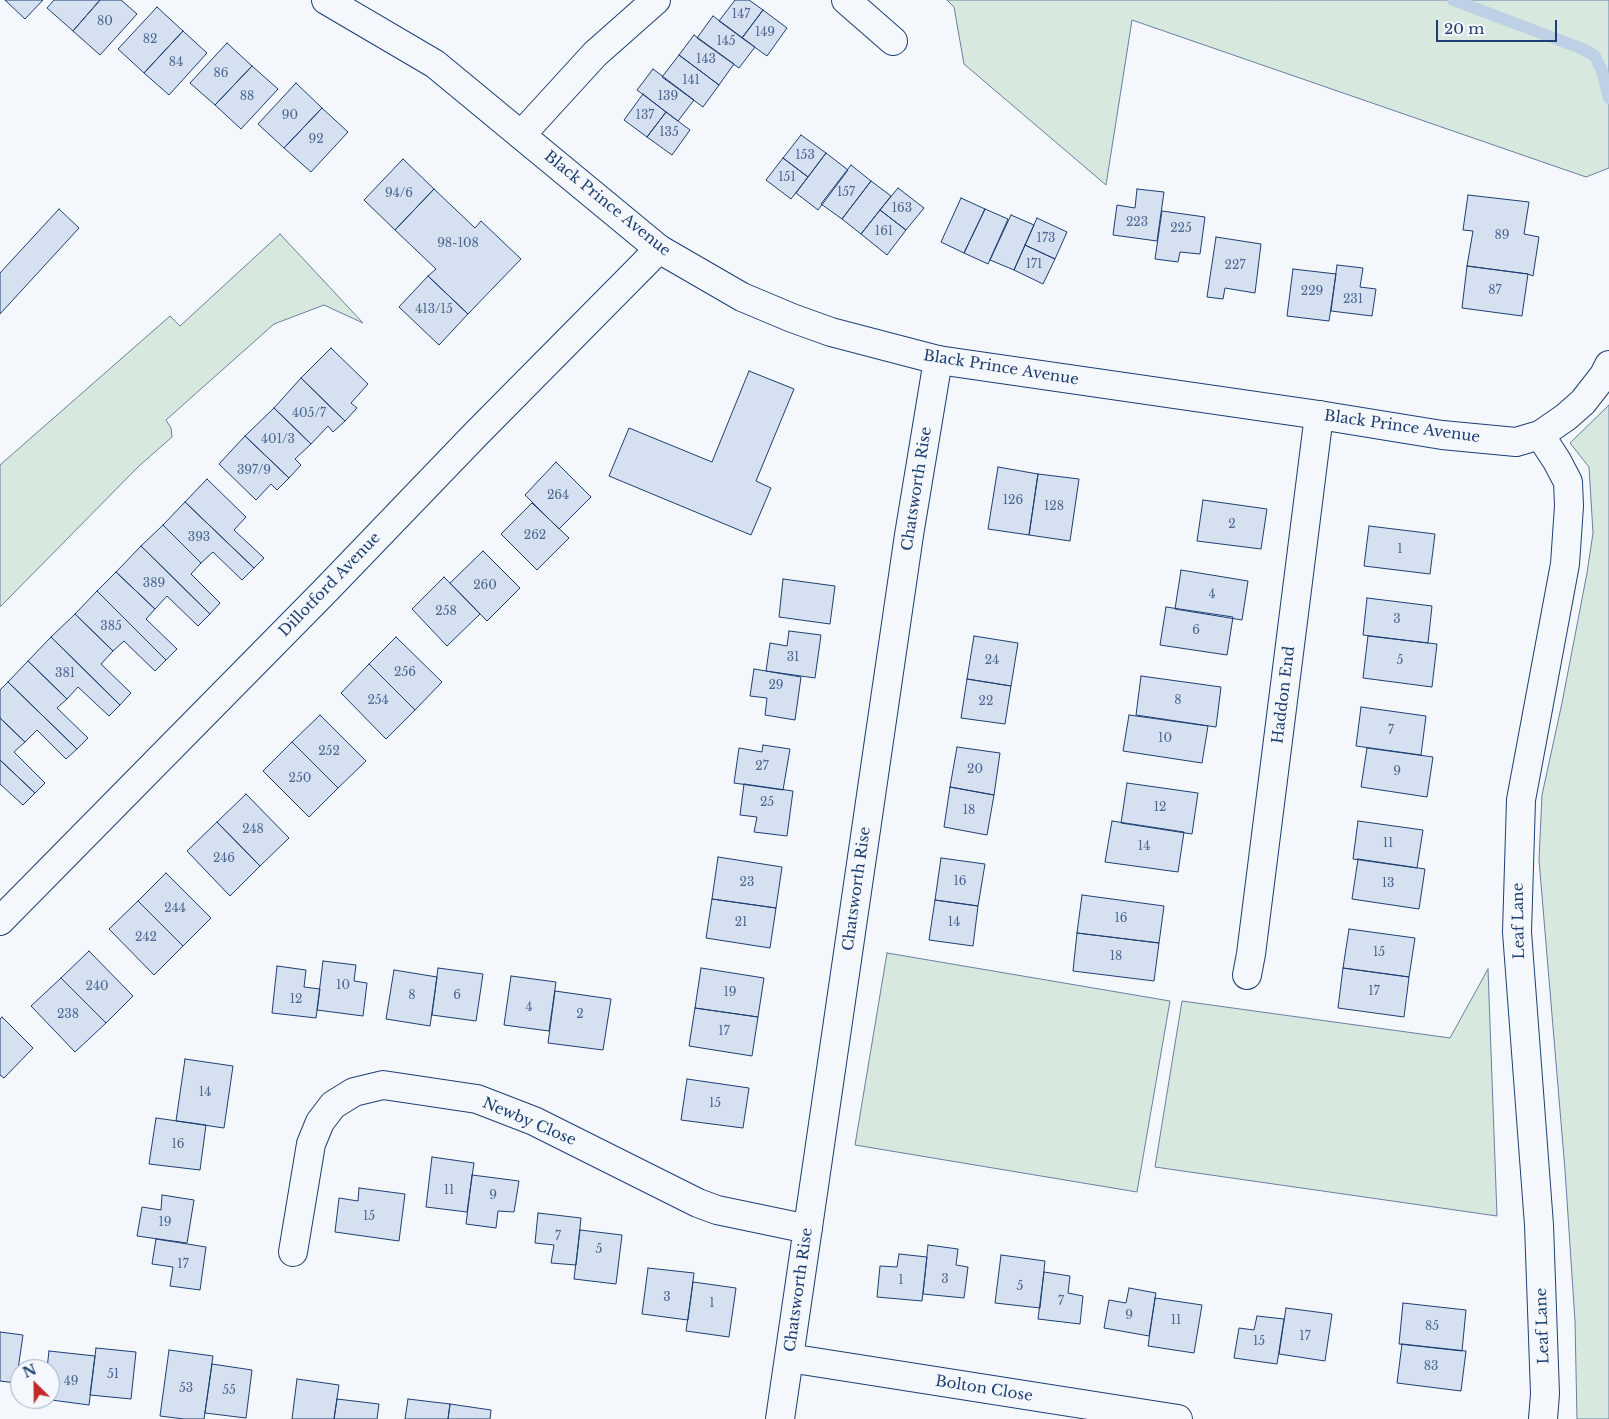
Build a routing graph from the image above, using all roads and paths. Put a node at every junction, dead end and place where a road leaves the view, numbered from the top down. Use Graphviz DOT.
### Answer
graph roads {
  1 [pos="326,0"];
  2 [pos="656,0"];
  3 [pos="846,0"];
  4 [pos="893,41"];
  5 [pos="521,134"];
  6 [pos="659,249"];
  7 [pos="938,360"];
  8 [pos="1609,365"];
  9 [pos="1319,415"];
  10 [pos="1540,435"];
  11 [pos="0,921"];
  12 [pos="1247,975"];
  13 [pos="808,1229"];
  14 [pos="293,1252"];
  15 [pos="789,1358"];
  16 [pos="780,1419"];
  17 [pos="1178,1419"];
  18 [pos="1543,1419"];
  1 -- 5 [label="main road, Black Prince Avenue"];
  2 -- 5 [label="main road"];
  3 -- 4 [label="main road"];
  5 -- 6 [label="main road, Black Prince Avenue"];
  6 -- 7 [label="main road, Black Prince Avenue"];
  6 -- 11 [label="main road, Dillotford Avenue"];
  7 -- 9 [label="main road, Black Prince Avenue"];
  7 -- 13 [label="main road, Chatsworth Rise"];
  8 -- 10 [label="main road, Black Prince Avenue"];
  9 -- 10 [label="main road, Black Prince Avenue"];
  9 -- 12 [label="main road, Haddon End"];
  10 -- 18 [label="main road, Leaf Lane"];
  13 -- 14 [label="main road, Newby Close"];
  13 -- 15 [label="main road, Chatsworth Rise"];
  15 -- 16 [label="main road, Chatsworth Rise"];
  15 -- 17 [label="main road, Bolton Close"];
}
